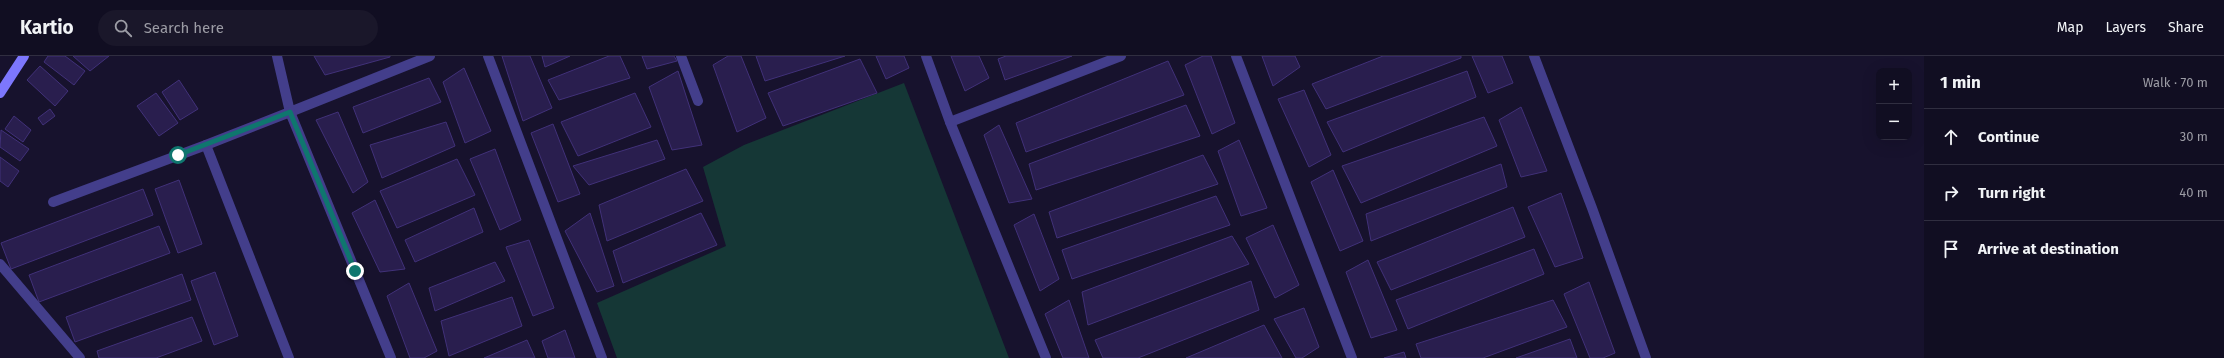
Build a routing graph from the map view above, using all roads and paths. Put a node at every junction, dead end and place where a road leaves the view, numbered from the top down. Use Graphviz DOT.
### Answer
graph roads {
  1 [pos="24,56"];
  2 [pos="277,56"];
  3 [pos="430,56"];
  4 [pos="488,56"];
  5 [pos="682,56"];
  6 [pos="926,56"];
  7 [pos="1121,56"];
  8 [pos="1236,56"];
  9 [pos="1534,56"];
  10 [pos="0,93"];
  11 [pos="698,101"];
  12 [pos="290,112"];
  13 [pos="950,122"];
  14 [pos="206,145"];
  15 [pos="53,202"];
  16 [pos="0,264"];
  17 [pos="80,358"];
  18 [pos="289,358"];
  19 [pos="391,358"];
  20 [pos="602,358"];
  21 [pos="1046,358"];
  22 [pos="1352,358"];
  23 [pos="1646,358"];
  1 -- 10 [label="main road"];
  2 -- 12 [label="street"];
  3 -- 12 [label="street"];
  4 -- 20 [label="street"];
  5 -- 11 [label="street"];
  6 -- 13 [label="street"];
  7 -- 13 [label="street"];
  8 -- 22 [label="street"];
  9 -- 23 [label="street"];
  12 -- 14 [label="street"];
  12 -- 19 [label="street"];
  13 -- 21 [label="street"];
  14 -- 15 [label="street"];
  14 -- 18 [label="street"];
  16 -- 17 [label="street"];
}
